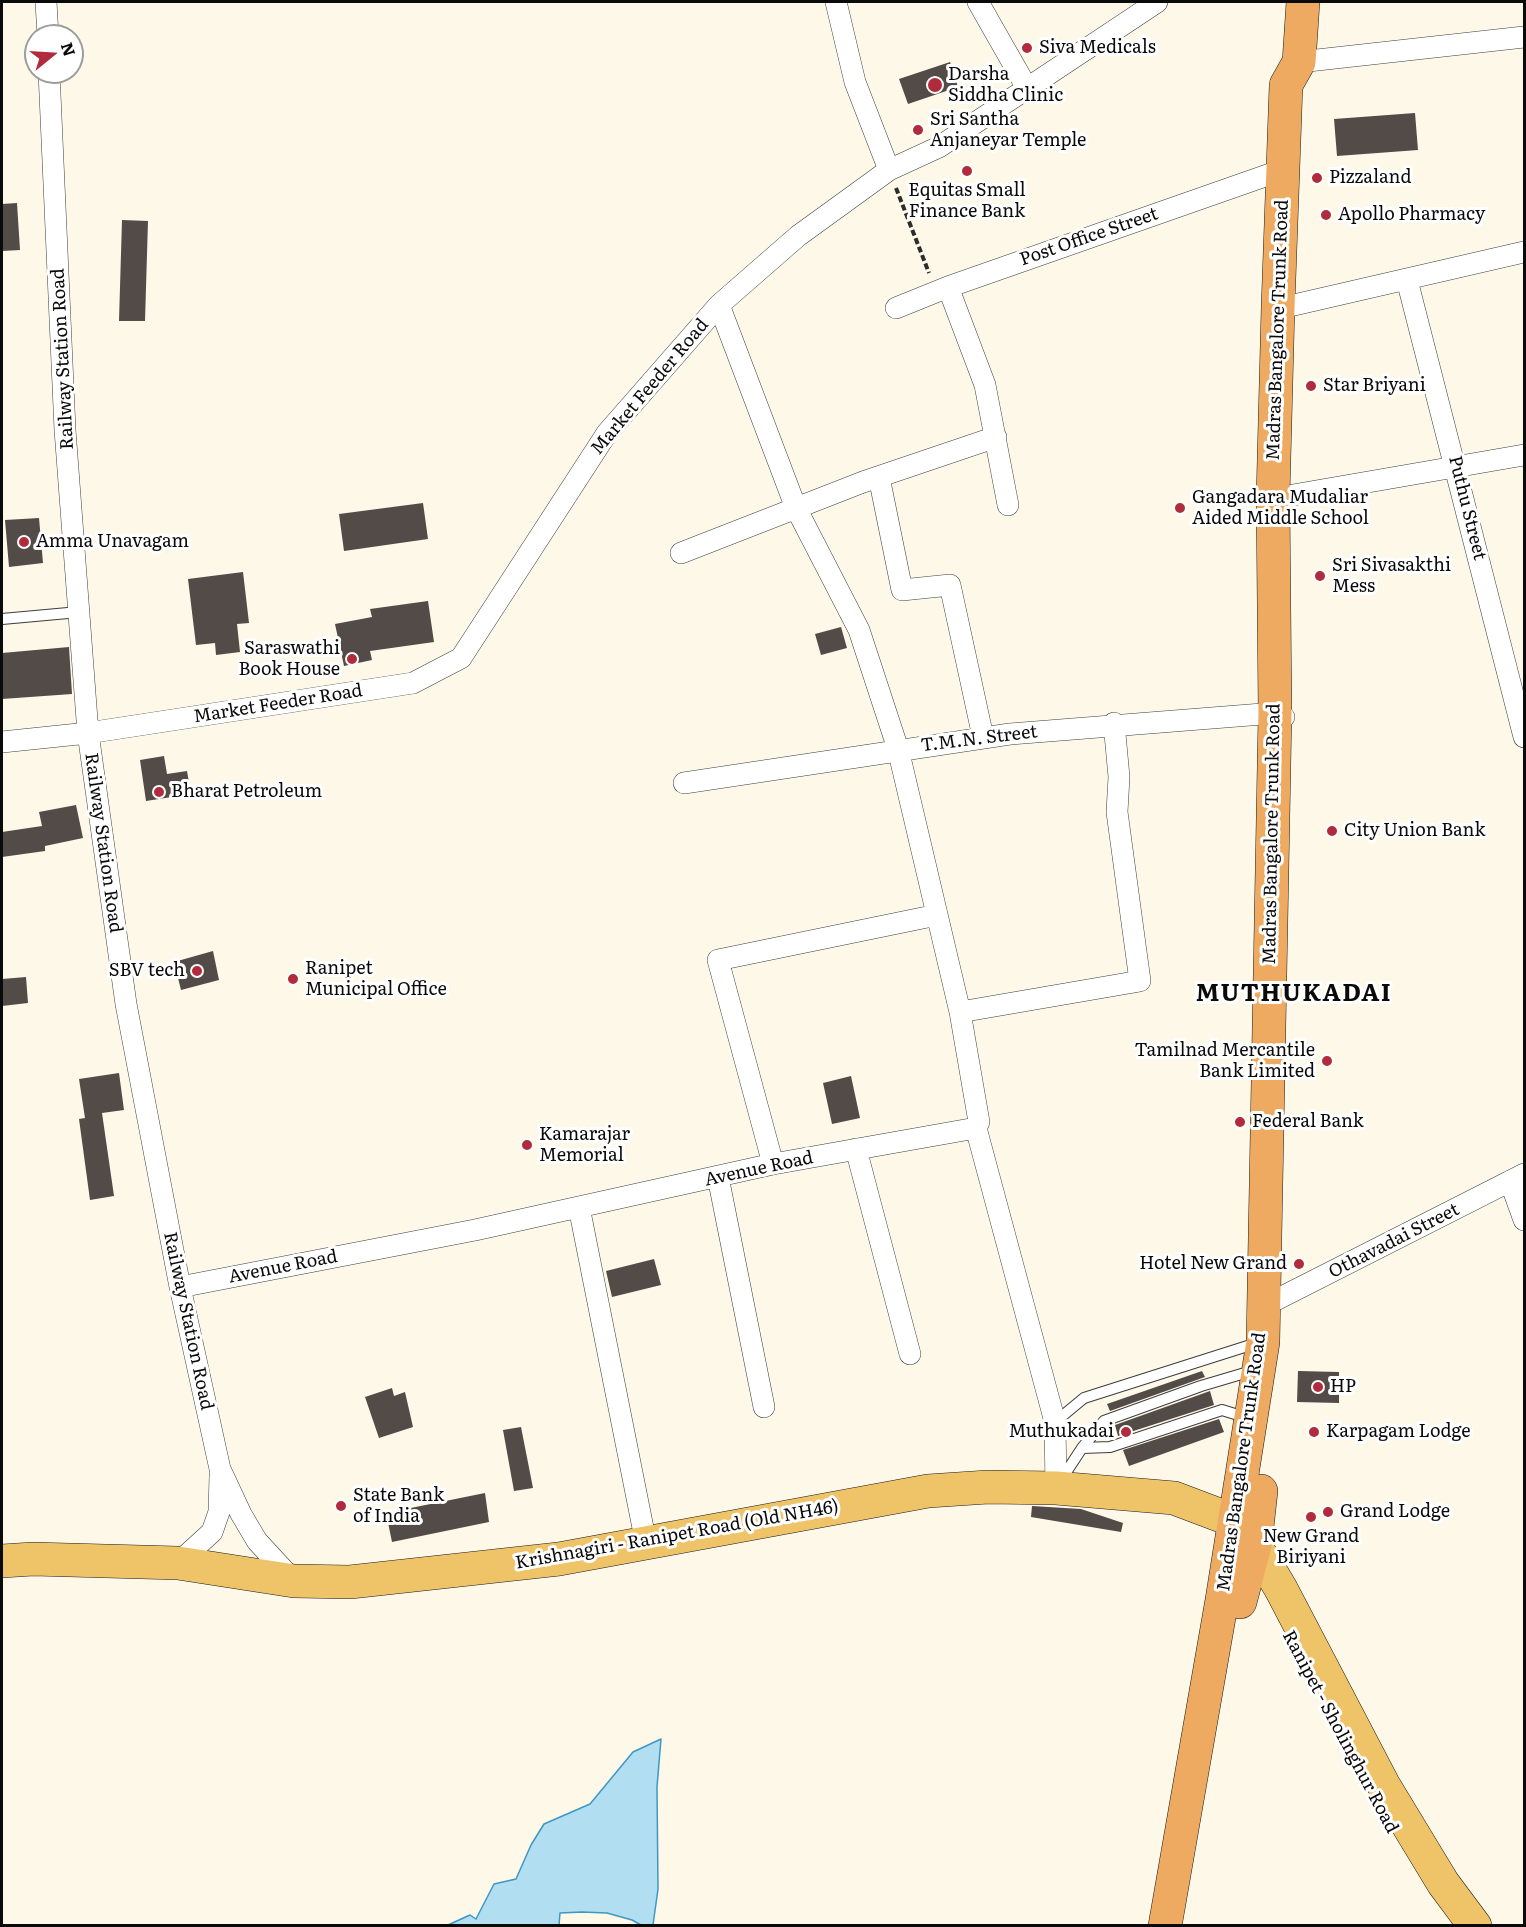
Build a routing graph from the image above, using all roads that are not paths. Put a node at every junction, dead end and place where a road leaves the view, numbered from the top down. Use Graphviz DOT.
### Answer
graph roads {
  1 [pos="46,2"];
  2 [pos="836,2"];
  3 [pos="978,2"];
  4 [pos="1156,2"];
  5 [pos="1303,2"];
  6 [pos="47,24"];
  7 [pos="1524,37"];
  8 [pos="1299,62"];
  9 [pos="50,84"];
  10 [pos="1027,88"];
  11 [pos="890,170"];
  12 [pos="1282,170"];
  13 [pos="1524,252"];
  14 [pos="1407,280"];
  15 [pos="942,289"];
  16 [pos="719,304"];
  17 [pos="1286,306"];
  18 [pos="896,308"];
  19 [pos="996,437"];
  20 [pos="1524,456"];
  21 [pos="1457,467"];
  22 [pos="879,477"];
  23 [pos="1293,495"];
  24 [pos="1008,504"];
  25 [pos="796,508"];
  26 [pos="1284,546"];
  27 [pos="681,553"];
  28 [pos="79,612"];
  29 [pos="2,619"];
  30 [pos="1282,716"];
  31 [pos="1114,723"];
  32 [pos="88,733"];
  33 [pos="983,737"];
  34 [pos="1524,737"];
  35 [pos="2,742"];
  36 [pos="898,750"];
  37 [pos="684,783"];
  38 [pos="937,915"];
  39 [pos="960,1012"];
  40 [pos="976,1128"];
  41 [pos="856,1149"];
  42 [pos="773,1164"];
  43 [pos="718,1177"];
  44 [pos="1517,1177"];
  45 [pos="579,1207"];
  46 [pos="1524,1220"];
  47 [pos="180,1287"];
  48 [pos="1272,1303"];
  49 [pos="910,1354"];
  50 [pos="1261,1355"];
  51 [pos="764,1407"];
  52 [pos="1250,1418"];
  53 [pos="1055,1422"];
  54 [pos="1082,1448"];
  55 [pos="220,1469"];
  56 [pos="1056,1488"];
  57 [pos="645,1543"];
  58 [pos="1241,1547"];
  59 [pos="2,1561"];
  60 [pos="178,1563"];
  61 [pos="294,1581"];
  62 [pos="1165,1926"];
  63 [pos="1179,1926"];
  64 [pos="1454,1926"];
  65 [pos="1475,1926"];
  1 -- 6 [label="street"];
  2 -- 11 [label="street"];
  3 -- 10 [label="street"];
  4 -- 10 [label="street, Market Feeder Road"];
  5 -- 8 [label="highway, Madras Bangalore Trunk Road"];
  7 -- 8 [label="street"];
  8 -- 12 [label="highway, Madras Bangalore Trunk Road"];
  8 -- 17 [label="highway, Madras Bangalore Trunk Road"];
  9 -- 28 [label="street, Railway Station Road"];
  10 -- 11 [label="street, Market Feeder Road"];
  11 -- 16 [label="street, Market Feeder Road"];
  12 -- 15 [label="street, Post Office Street"];
  12 -- 17 [label="highway, Madras Bangalore Trunk Road"];
  13 -- 14 [label="street"];
  14 -- 17 [label="street"];
  14 -- 21 [label="street, Puthu Street"];
  15 -- 18 [label="street, Post Office Street"];
  15 -- 19 [label="street"];
  16 -- 25 [label="street"];
  16 -- 32 [label="street, Market Feeder Road"];
  17 -- 23 [label="highway, Madras Bangalore Trunk Road"];
  17 -- 26 [label="highway, Madras Bangalore Trunk Road"];
  19 -- 22 [label="street"];
  19 -- 24 [label="street"];
  20 -- 21 [label="street"];
  21 -- 23 [label="street"];
  21 -- 34 [label="street, Puthu Street"];
  22 -- 25 [label="street"];
  22 -- 33 [label="street"];
  23 -- 26 [label="highway, Madras Bangalore Trunk Road"];
  25 -- 27 [label="street"];
  25 -- 36 [label="street"];
  26 -- 30 [label="highway, Madras Bangalore Trunk Road"];
  28 -- 29 [label="lane"];
  28 -- 32 [label="street, Railway Station Road"];
  30 -- 31 [label="street, T.M.N. Street"];
  30 -- 48 [label="highway, Madras Bangalore Trunk Road"];
  31 -- 33 [label="street, T.M.N. Street"];
  31 -- 39 [label="street"];
  32 -- 35 [label="street, Market Feeder Road"];
  32 -- 47 [label="street, Railway Station Road"];
  33 -- 36 [label="street, T.M.N. Street"];
  36 -- 37 [label="street, T.M.N. Street"];
  36 -- 38 [label="street"];
  38 -- 39 [label="street"];
  38 -- 42 [label="street"];
  39 -- 40 [label="street"];
  40 -- 41 [label="street, Avenue Road"];
  40 -- 53 [label="street"];
  41 -- 42 [label="street, Avenue Road"];
  41 -- 49 [label="street"];
  42 -- 43 [label="street, Avenue Road"];
  43 -- 45 [label="street, Avenue Road"];
  43 -- 51 [label="street"];
  44 -- 46 [label="street"];
  44 -- 48 [label="street, Othavadai Street"];
  45 -- 47 [label="street, Avenue Road"];
  45 -- 57 [label="street"];
  47 -- 55 [label="street, Railway Station Road"];
  48 -- 50 [label="highway, Madras Bangalore Trunk Road"];
  48 -- 58 [label="highway"];
  50 -- 52 [label="highway, Madras Bangalore Trunk Road"];
  50 -- 53 [label="lane"];
  50 -- 54 [label="lane"];
  52 -- 54 [label="lane"];
  52 -- 58 [label="highway, Madras Bangalore Trunk Road"];
  53 -- 56 [label="street"];
  54 -- 56 [label="lane"];
  55 -- 60 [label="street"];
  55 -- 61 [label="street, Railway Station Road"];
  56 -- 57 [label="main road, Krishnagiri - Ranipet Road (Old NH46)"];
  56 -- 58 [label="main road, Krishnagiri - Ranipet Road (Old NH46)"];
  57 -- 61 [label="main road, Krishnagiri - Ranipet Road (Old NH46)"];
  58 -- 62 [label="highway, Madras Bangalore Trunk Road"];
  58 -- 63 [label="highway"];
  58 -- 64 [label="main road, Ranipet - Sholinghur Road"];
  58 -- 65 [label="main road"];
  59 -- 60 [label="main road, Krishnagiri - Ranipet Road (Old NH46)"];
  60 -- 61 [label="main road, Krishnagiri - Ranipet Road (Old NH46)"];
}
